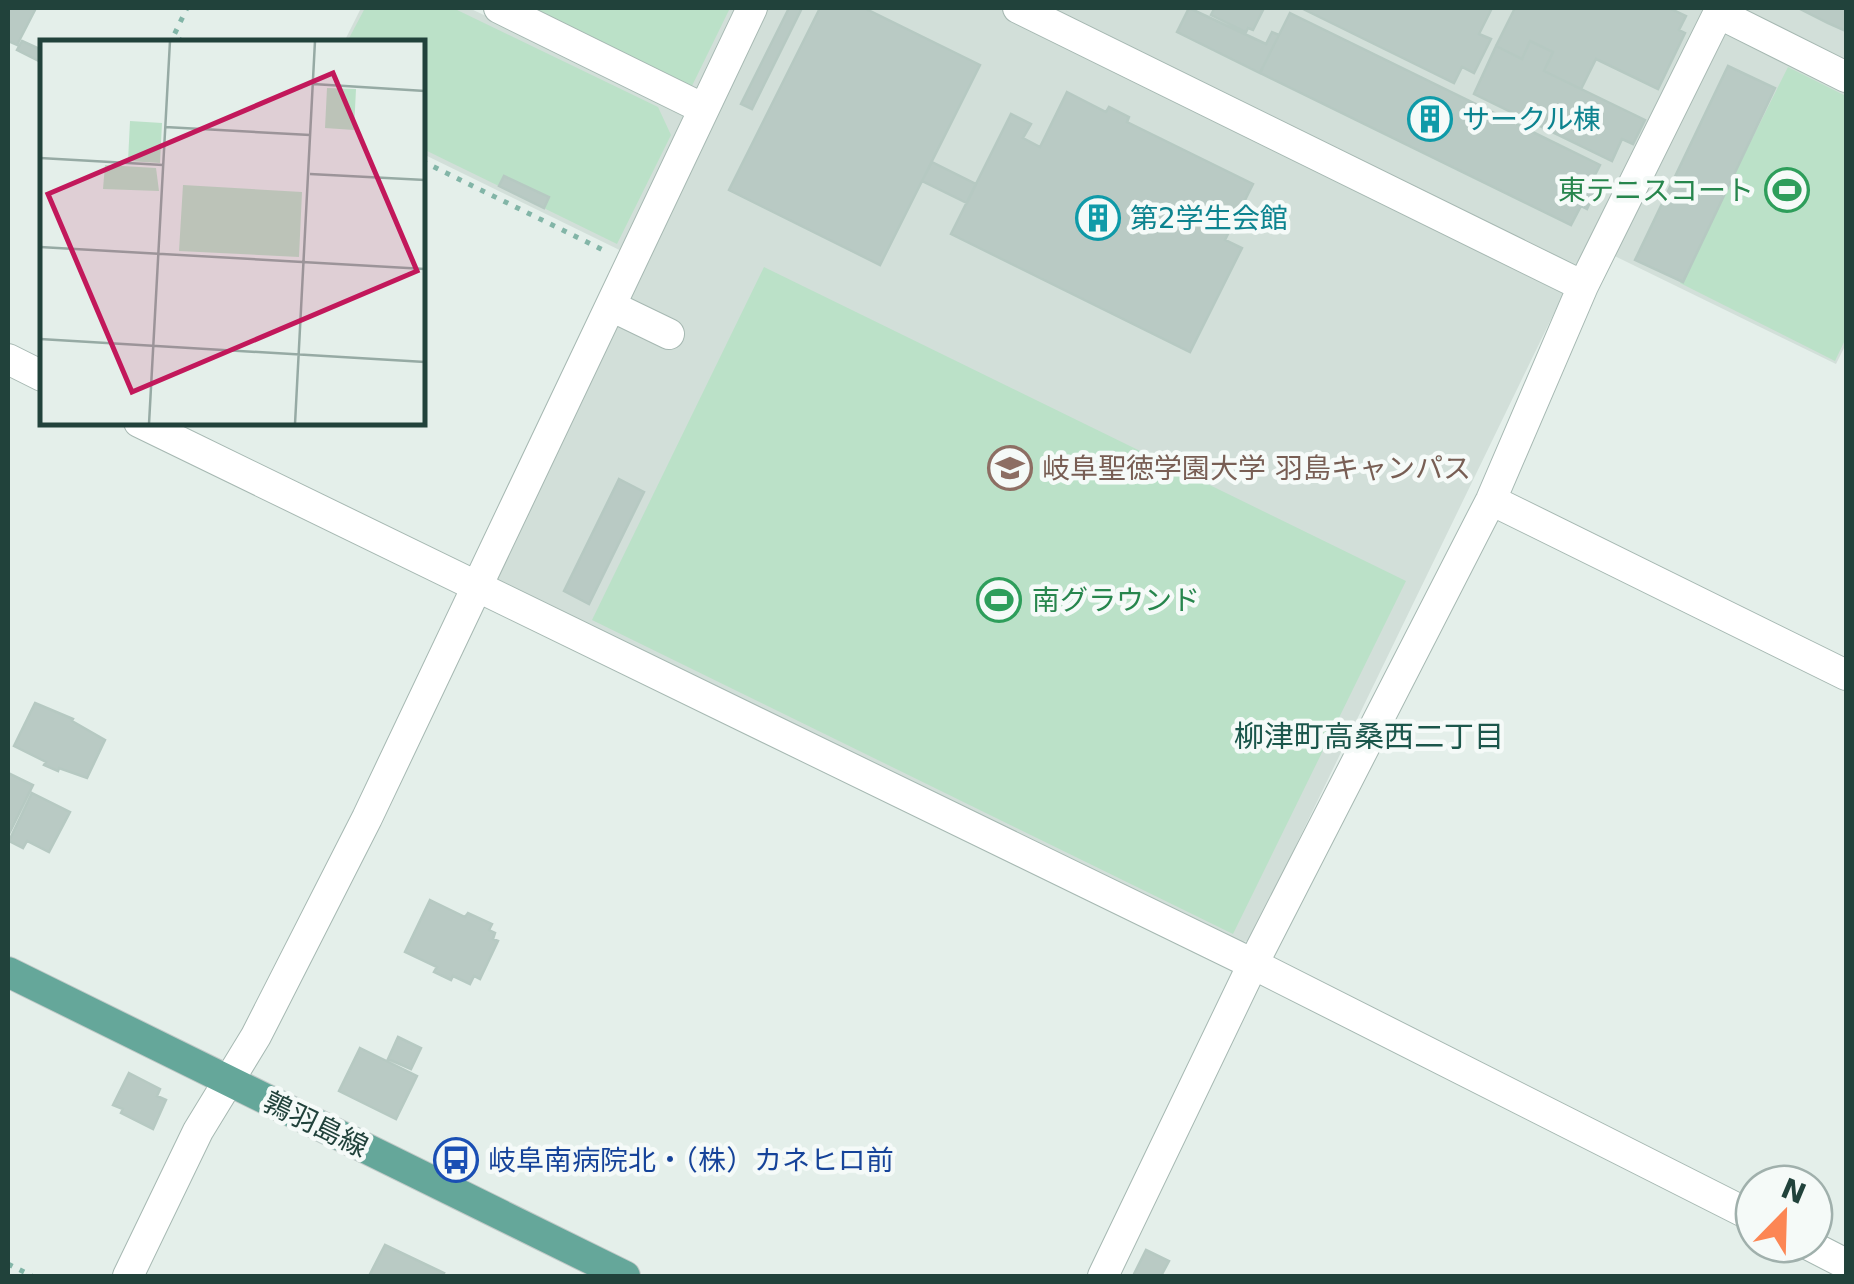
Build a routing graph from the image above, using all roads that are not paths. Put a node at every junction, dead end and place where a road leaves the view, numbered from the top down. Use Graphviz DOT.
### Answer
graph roads {
  1 [pos="499,8"];
  2 [pos="752,8"];
  3 [pos="1018,8"];
  4 [pos="1720,10"];
  5 [pos="1846,77"];
  6 [pos="704,109"];
  7 [pos="1583,286"];
  8 [pos="611,306"];
  9 [pos="669,334"];
  10 [pos="8,358"];
  11 [pos="40,375"];
  12 [pos="145,425"];
  13 [pos="1490,500"];
  14 [pos="475,586"];
  15 [pos="1846,675"];
  16 [pos="1253,964"];
  17 [pos="8,972"];
  18 [pos="229,1081"];
  19 [pos="1734,1207"];
  20 [pos="128,1276"];
  21 [pos="624,1276"];
  22 [pos="1103,1276"];
  1 -- 6 [label="street"];
  2 -- 6 [label="street"];
  3 -- 7 [label="street"];
  4 -- 5 [label="street"];
  4 -- 7 [label="street"];
  6 -- 8 [label="street"];
  7 -- 13 [label="street"];
  8 -- 9 [label="street"];
  8 -- 14 [label="street"];
  10 -- 11 [label="street"];
  12 -- 14 [label="street"];
  13 -- 15 [label="street"];
  13 -- 16 [label="street"];
  14 -- 16 [label="street"];
  14 -- 18 [label="street"];
  16 -- 19 [label="street"];
  16 -- 22 [label="street"];
  17 -- 18 [label="main road, 鶉羽島線"];
  18 -- 20 [label="street"];
  18 -- 21 [label="main road, 鶉羽島線"];
}
